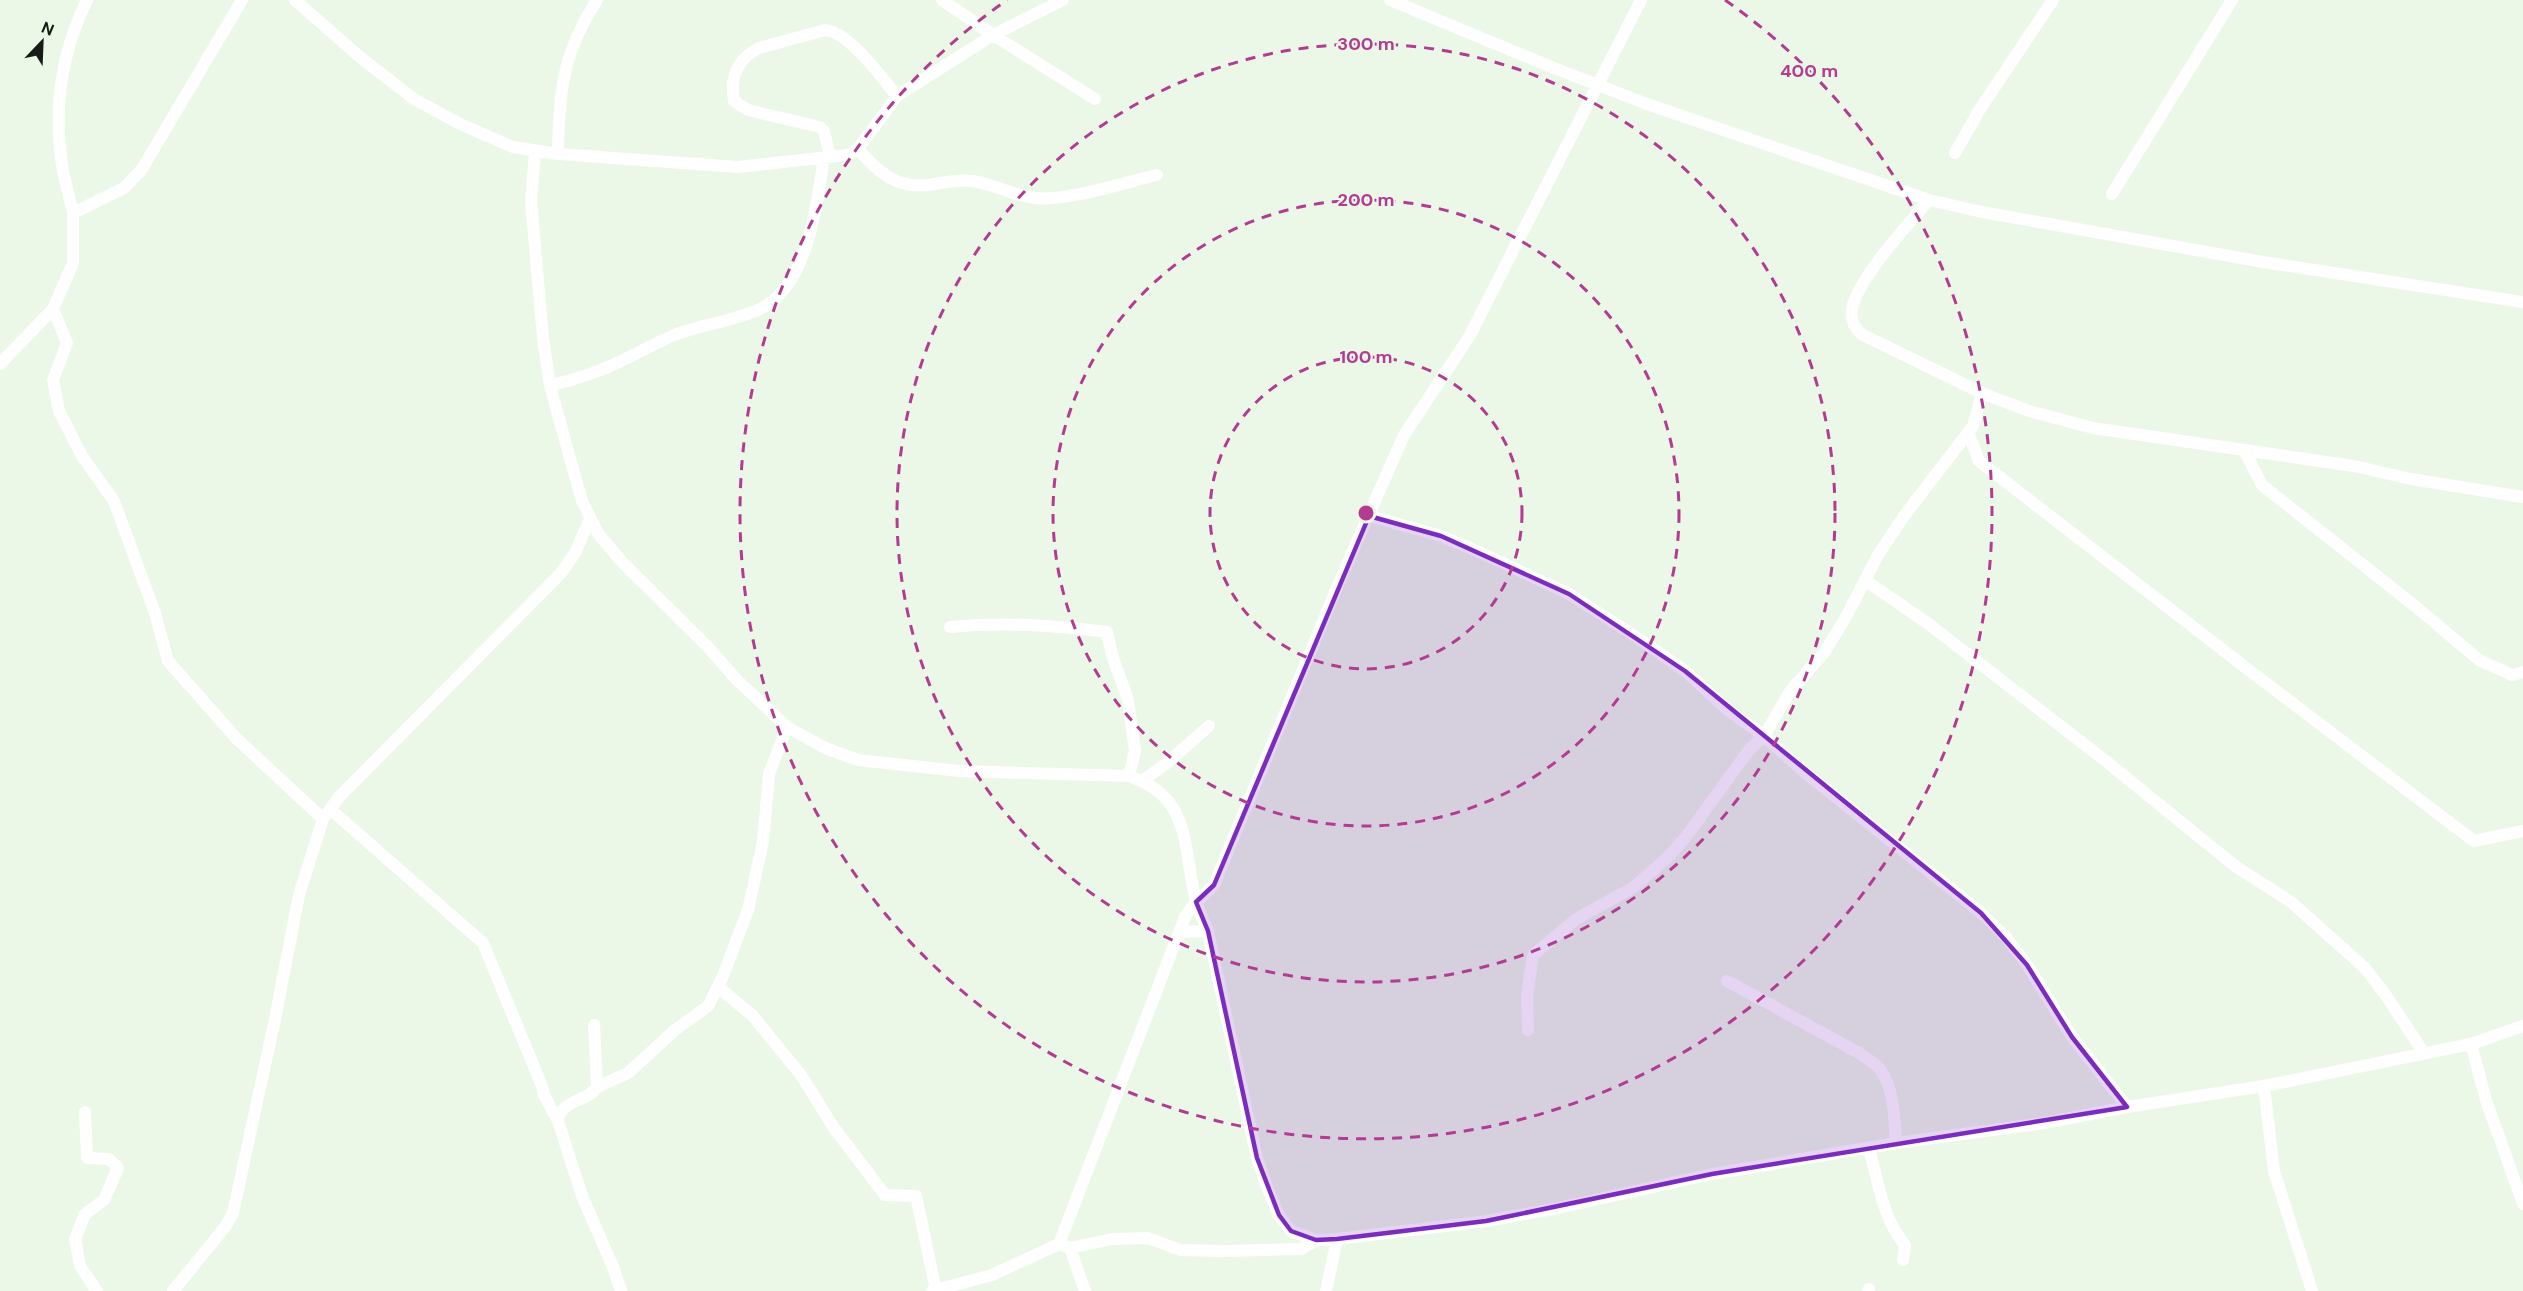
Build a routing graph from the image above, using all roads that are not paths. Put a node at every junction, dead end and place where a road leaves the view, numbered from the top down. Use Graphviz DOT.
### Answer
graph roads {
  1 [pos="87,0"];
  2 [pos="242,0"];
  3 [pos="295,0"];
  4 [pos="597,0"];
  5 [pos="942,0"];
  6 [pos="1062,0"];
  7 [pos="1390,0"];
  8 [pos="1641,0"];
  9 [pos="2053,0"];
  10 [pos="2232,0"];
  11 [pos="993,35"];
  12 [pos="1597,84"];
  13 [pos="897,96"];
  14 [pos="1095,99"];
  15 [pos="858,149"];
  16 [pos="535,152"];
  17 [pos="1955,153"];
  18 [pos="558,154"];
  19 [pos="827,158"];
  20 [pos="1157,175"];
  21 [pos="2112,194"];
  22 [pos="1929,200"];
  23 [pos="73,213"];
  24 [pos="2523,302"];
  25 [pos="53,309"];
  26 [pos="0,364"];
  27 [pos="550,386"];
  28 [pos="1982,393"];
  29 [pos="1968,432"];
  30 [pos="2244,450"];
  31 [pos="2523,497"];
  32 [pos="1369,516"];
  33 [pos="590,519"];
  34 [pos="1865,580"];
  35 [pos="950,627"];
  36 [pos="2523,672"];
  37 [pos="1209,726"];
  38 [pos="787,727"];
  39 [pos="1764,736"];
  40 [pos="1129,776"];
  41 [pos="1142,781"];
  42 [pos="326,814"];
  43 [pos="2523,831"];
  44 [pos="1196,902"];
  45 [pos="1208,931"];
  46 [pos="1180,932"];
  47 [pos="1727,981"];
  48 [pos="718,987"];
  49 [pos="594,1025"];
  50 [pos="2523,1026"];
  51 [pos="1528,1030"];
  52 [pos="2471,1044"];
  53 [pos="2424,1053"];
  54 [pos="2264,1086"];
  55 [pos="597,1087"];
  56 [pos="2127,1107"];
  57 [pos="85,1112"];
  58 [pos="558,1119"];
  59 [pos="1896,1143"];
  60 [pos="1869,1149"];
  61 [pos="2523,1204"];
  62 [pos="1337,1239"];
  63 [pos="1316,1240"];
  64 [pos="1065,1246"];
  65 [pos="1903,1260"];
  66 [pos="934,1290"];
  67 [pos="97,1291"];
  68 [pos="173,1291"];
  69 [pos="621,1291"];
  70 [pos="1085,1291"];
  71 [pos="1326,1291"];
  72 [pos="2312,1291"];
  1 -- 23 [label="street"];
  2 -- 23 [label="street"];
  3 -- 16 [label="street"];
  4 -- 18 [label="street"];
  5 -- 11 [label="street"];
  6 -- 11 [label="street"];
  7 -- 12 [label="street"];
  8 -- 12 [label="street"];
  9 -- 17 [label="street"];
  10 -- 21 [label="street"];
  11 -- 13 [label="street"];
  11 -- 14 [label="street"];
  12 -- 22 [label="street"];
  12 -- 32 [label="street"];
  13 -- 15 [label="street"];
  13 -- 19 [label="street"];
  15 -- 19 [label="street"];
  15 -- 20 [label="street"];
  16 -- 18 [label="street"];
  16 -- 27 [label="street"];
  18 -- 19 [label="street"];
  19 -- 27 [label="street"];
  22 -- 24 [label="street"];
  22 -- 28 [label="street"];
  23 -- 25 [label="street"];
  25 -- 26 [label="street"];
  25 -- 42 [label="street"];
  27 -- 33 [label="street"];
  28 -- 29 [label="street"];
  28 -- 30 [label="street"];
  29 -- 34 [label="street"];
  29 -- 43 [label="street"];
  30 -- 31 [label="street"];
  30 -- 36 [label="street"];
  32 -- 39 [label="street"];
  32 -- 44 [label="street"];
  33 -- 38 [label="street"];
  33 -- 42 [label="street"];
  34 -- 39 [label="street"];
  34 -- 53 [label="street"];
  35 -- 40 [label="street"];
  37 -- 41 [label="street"];
  38 -- 40 [label="street"];
  38 -- 48 [label="street"];
  39 -- 51 [label="street"];
  39 -- 56 [label="street"];
  40 -- 41 [label="street"];
  41 -- 44 [label="street"];
  42 -- 58 [label="street"];
  42 -- 68 [label="street"];
  44 -- 45 [label="street"];
  44 -- 46 [label="street"];
  45 -- 46 [label="street"];
  45 -- 63 [label="street"];
  46 -- 64 [label="street"];
  47 -- 59 [label="street"];
  48 -- 55 [label="street"];
  48 -- 66 [label="street"];
  49 -- 55 [label="street"];
  50 -- 52 [label="street"];
  52 -- 53 [label="street"];
  52 -- 61 [label="street"];
  53 -- 54 [label="street"];
  54 -- 56 [label="street"];
  54 -- 72 [label="street"];
  55 -- 58 [label="street"];
  56 -- 59 [label="street"];
  57 -- 67 [label="street"];
  58 -- 69 [label="street"];
  59 -- 60 [label="street"];
  60 -- 62 [label="street"];
  60 -- 65 [label="street"];
  62 -- 63 [label="street"];
  62 -- 71 [label="street"];
  63 -- 64 [label="street"];
  64 -- 66 [label="street"];
  64 -- 70 [label="street"];
}
